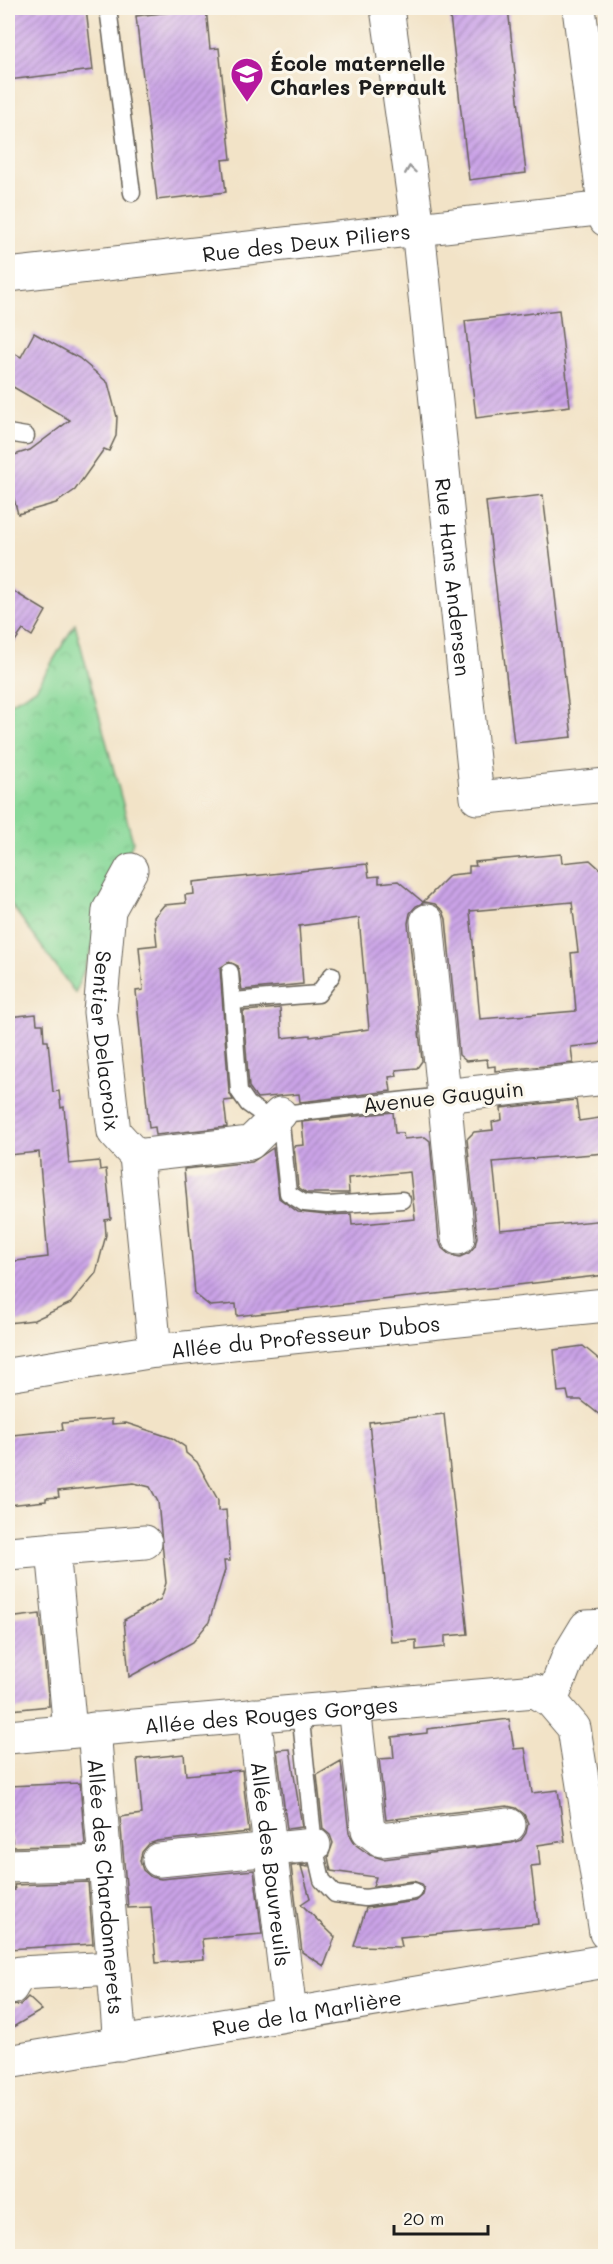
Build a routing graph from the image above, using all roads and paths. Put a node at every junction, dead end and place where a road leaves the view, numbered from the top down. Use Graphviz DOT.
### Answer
graph roads {
  1 [pos="108,8"];
  2 [pos="387,8"];
  3 [pos="579,8"];
  4 [pos="132,193"];
  5 [pos="605,212"];
  6 [pos="418,228"];
  7 [pos="8,275"];
  8 [pos="8,434"];
  9 [pos="26,436"];
  10 [pos="606,785"];
  11 [pos="131,870"];
  12 [pos="427,921"];
  13 [pos="230,972"];
  14 [pos="332,975"];
  15 [pos="233,1001"];
  16 [pos="606,1078"];
  17 [pos="443,1096"];
  18 [pos="280,1114"];
  19 [pos="136,1156"];
  20 [pos="402,1200"];
  21 [pos="458,1238"];
  22 [pos="606,1305"];
  23 [pos="155,1351"];
  24 [pos="8,1375"];
  25 [pos="145,1542"];
  26 [pos="53,1549"];
  27 [pos="8,1553"];
  28 [pos="606,1626"];
  29 [pos="543,1696"];
  30 [pos="354,1707"];
  31 [pos="300,1711"];
  32 [pos="254,1715"];
  33 [pos="82,1730"];
  34 [pos="8,1737"];
  35 [pos="596,1813"];
  36 [pos="509,1825"];
  37 [pos="314,1845"];
  38 [pos="270,1850"];
  39 [pos="159,1860"];
  40 [pos="103,1863"];
  41 [pos="8,1866"];
  42 [pos="414,1891"];
  43 [pos="606,1933"];
  44 [pos="606,1961"];
  45 [pos="114,1968"];
  46 [pos="9,1988"];
  47 [pos="290,2013"];
  48 [pos="120,2044"];
  49 [pos="8,2062"];
  1 -- 4 [label="lane"];
  6 -- 2 [label="street, one-way"];
  3 -- 5 [label="street"];
  5 -- 6 [label="street, Rue des Deux Piliers"];
  6 -- 7 [label="street, Rue des Deux Piliers"];
  6 -- 10 [label="street, Rue Hans Andersen"];
  8 -- 9 [label="lane"];
  11 -- 19 [label="street, Sentier Delacroix"];
  12 -- 17 [label="street"];
  13 -- 15 [label="lane"];
  14 -- 15 [label="lane"];
  15 -- 18 [label="lane, Avenue Gauguin"];
  16 -- 17 [label="street, Avenue Gauguin"];
  17 -- 18 [label="lane, Avenue Gauguin"];
  17 -- 21 [label="street"];
  18 -- 19 [label="street"];
  18 -- 20 [label="lane"];
  19 -- 23 [label="street, Sentier Delacroix"];
  22 -- 23 [label="street, Allée du Professeur Dubos"];
  23 -- 24 [label="street, Allée du Professeur Dubos"];
  25 -- 26 [label="street"];
  26 -- 27 [label="street"];
  26 -- 33 [label="street, Allée des Chardonnerets"];
  28 -- 29 [label="street"];
  29 -- 30 [label="street, Allée des Rouges Gorges"];
  29 -- 35 [label="street"];
  30 -- 31 [label="street, Allée des Rouges Gorges"];
  30 -- 36 [label="street"];
  31 -- 32 [label="street, Allée des Rouges Gorges"];
  31 -- 37 [label="lane"];
  32 -- 33 [label="street, Allée des Rouges Gorges"];
  32 -- 38 [label="street, Allée des Bouvreuils"];
  33 -- 34 [label="street, Allée des Rouges Gorges"];
  33 -- 40 [label="street, Allée des Chardonnerets"];
  35 -- 43 [label="street"];
  37 -- 38 [label="street"];
  37 -- 42 [label="lane"];
  38 -- 39 [label="street"];
  38 -- 47 [label="street, Allée des Bouvreuils"];
  40 -- 41 [label="street"];
  40 -- 45 [label="street, Allée des Chardonnerets"];
  44 -- 47 [label="street, Rue de la Marlière"];
  45 -- 46 [label="street"];
  45 -- 48 [label="street, Allée des Chardonnerets"];
  47 -- 48 [label="street, Rue de la Marlière"];
  48 -- 49 [label="street, Rue de la Marlière"];
}
